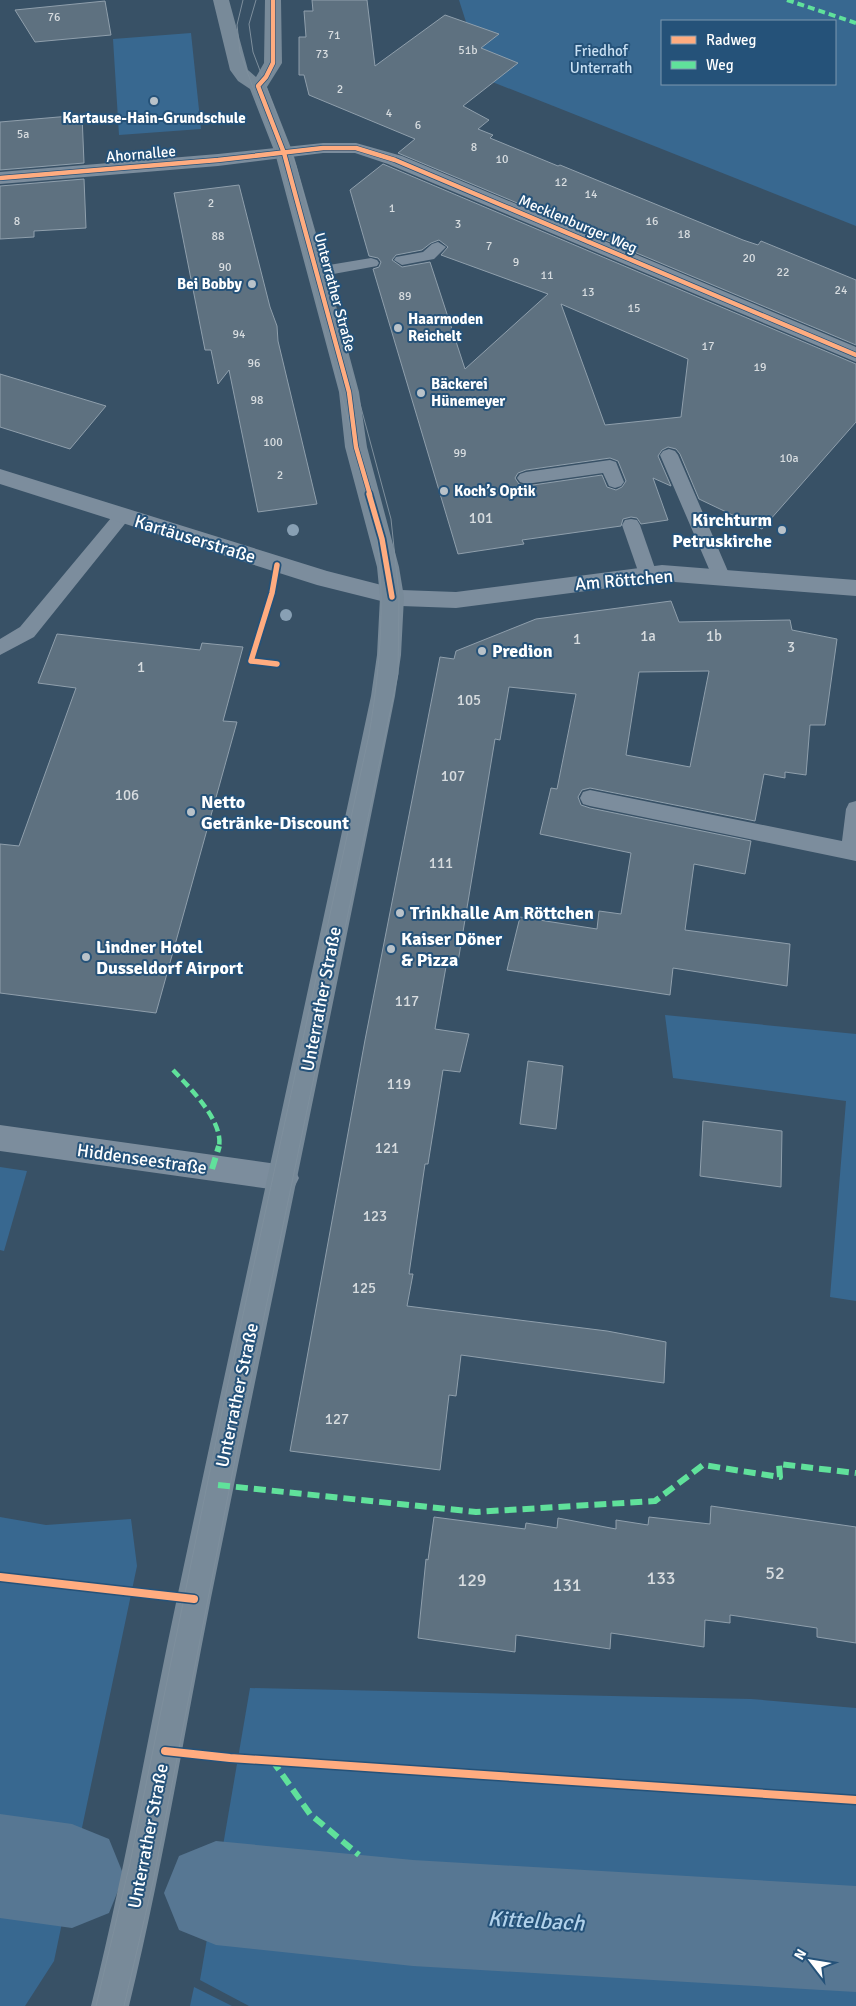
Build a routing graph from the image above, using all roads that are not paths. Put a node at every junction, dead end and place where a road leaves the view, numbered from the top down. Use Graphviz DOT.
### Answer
graph roads {
  1 [pos="221,0"];
  2 [pos="273,0"];
  3 [pos="258,86"];
  4 [pos="284,153"];
  5 [pos="0,178"];
  6 [pos="438,247"];
  7 [pos="402,260"];
  8 [pos="371,263"];
  9 [pos="317,272"];
  10 [pos="856,355"];
  11 [pos="669,455"];
  12 [pos="0,476"];
  13 [pos="526,478"];
  14 [pos="615,482"];
  15 [pos="122,516"];
  16 [pos="631,525"];
  17 [pos="648,574"];
  18 [pos="721,576"];
  19 [pos="856,588"];
  20 [pos="392,597"];
  21 [pos="0,648"];
  22 [pos="590,798"];
  23 [pos="856,810"];
  24 [pos="854,851"];
  25 [pos="0,1138"];
  26 [pos="284,1178"];
  27 [pos="110,2006"];
  1 -- 3 [label="main road"];
  2 -- 3 [label="main road"];
  3 -- 4 [label="main road, Unterrather Straße"];
  4 -- 5 [label="street, Ahornallee"];
  4 -- 9 [label="main road, Unterrather Straße"];
  4 -- 10 [label="street, Mecklenburger Weg"];
  6 -- 7 [label="lane"];
  8 -- 9 [label="lane"];
  9 -- 20 [label="main road, Unterrather Straße"];
  11 -- 18 [label="lane"];
  12 -- 15 [label="street, Kartäuserstraße"];
  13 -- 14 [label="lane"];
  15 -- 20 [label="street, Kartäuserstraße"];
  15 -- 21 [label="lane"];
  16 -- 17 [label="lane"];
  17 -- 18 [label="street, Am Röttchen"];
  17 -- 20 [label="street, Am Röttchen"];
  18 -- 19 [label="street, Am Röttchen"];
  20 -- 26 [label="main road, Unterrather Straße"];
  22 -- 24 [label="lane"];
  23 -- 24 [label="lane"];
  25 -- 26 [label="street, Hiddenseestraße"];
  26 -- 27 [label="main road, Unterrather Straße"];
}
